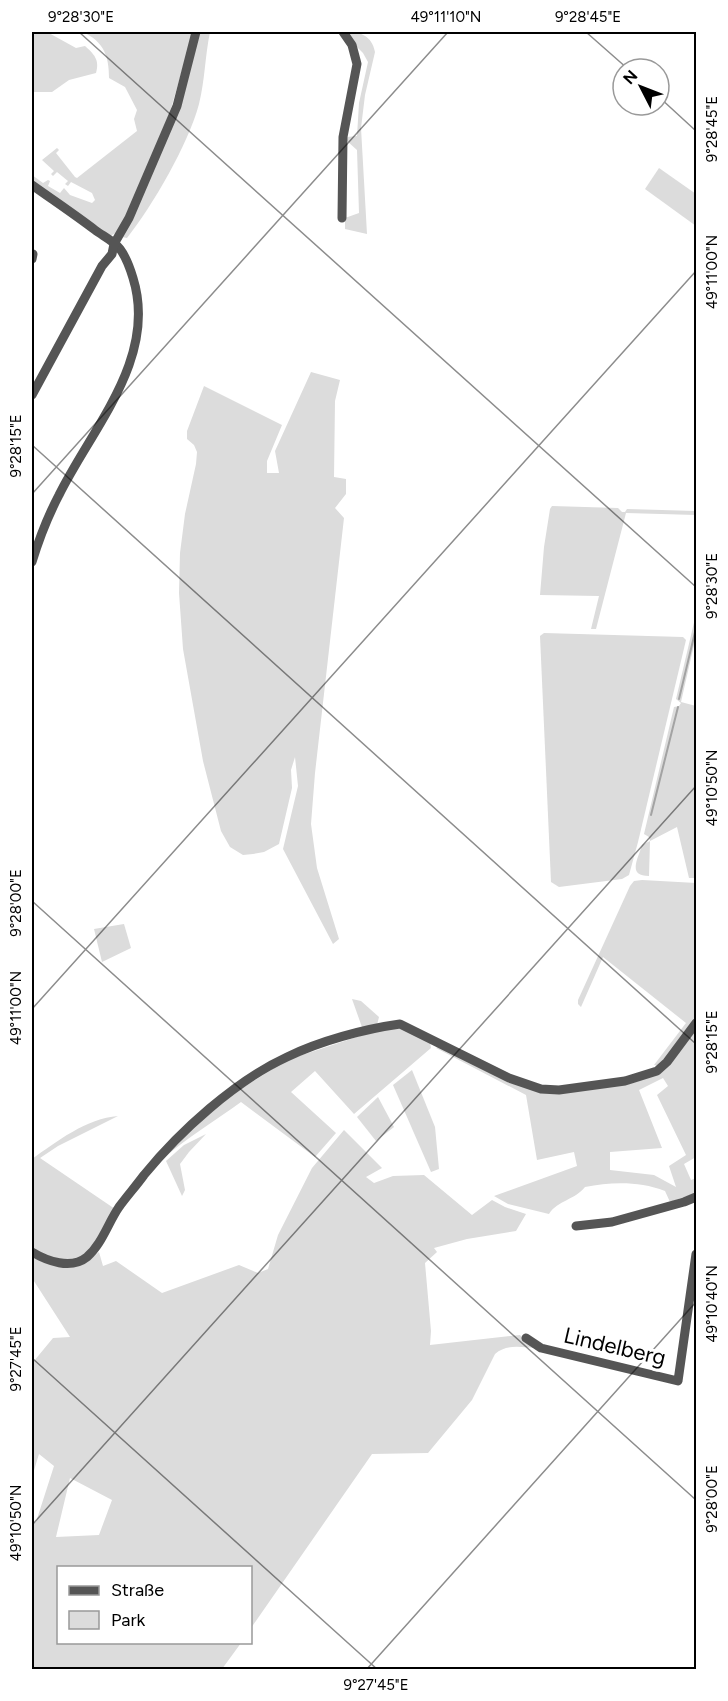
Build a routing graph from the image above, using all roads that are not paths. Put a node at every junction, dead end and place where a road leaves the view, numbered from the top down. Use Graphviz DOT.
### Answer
graph roads {
  1 [pos="196,32"];
  2 [pos="344,32"];
  3 [pos="32,185"];
  4 [pos="342,218"];
  5 [pos="114,244"];
  6 [pos="32,395"];
  7 [pos="32,562"];
  8 [pos="696,1023"];
  9 [pos="696,1197"];
  10 [pos="576,1226"];
  11 [pos="32,1252"];
  12 [pos="696,1254"];
  13 [pos="526,1338"];
  1 -- 5 [label="street"];
  2 -- 4 [label="street"];
  3 -- 5 [label="street"];
  5 -- 6 [label="street"];
  5 -- 7 [label="street"];
  8 -- 11 [label="street"];
  9 -- 10 [label="street"];
  12 -- 13 [label="street, Lindelberg"];
}
